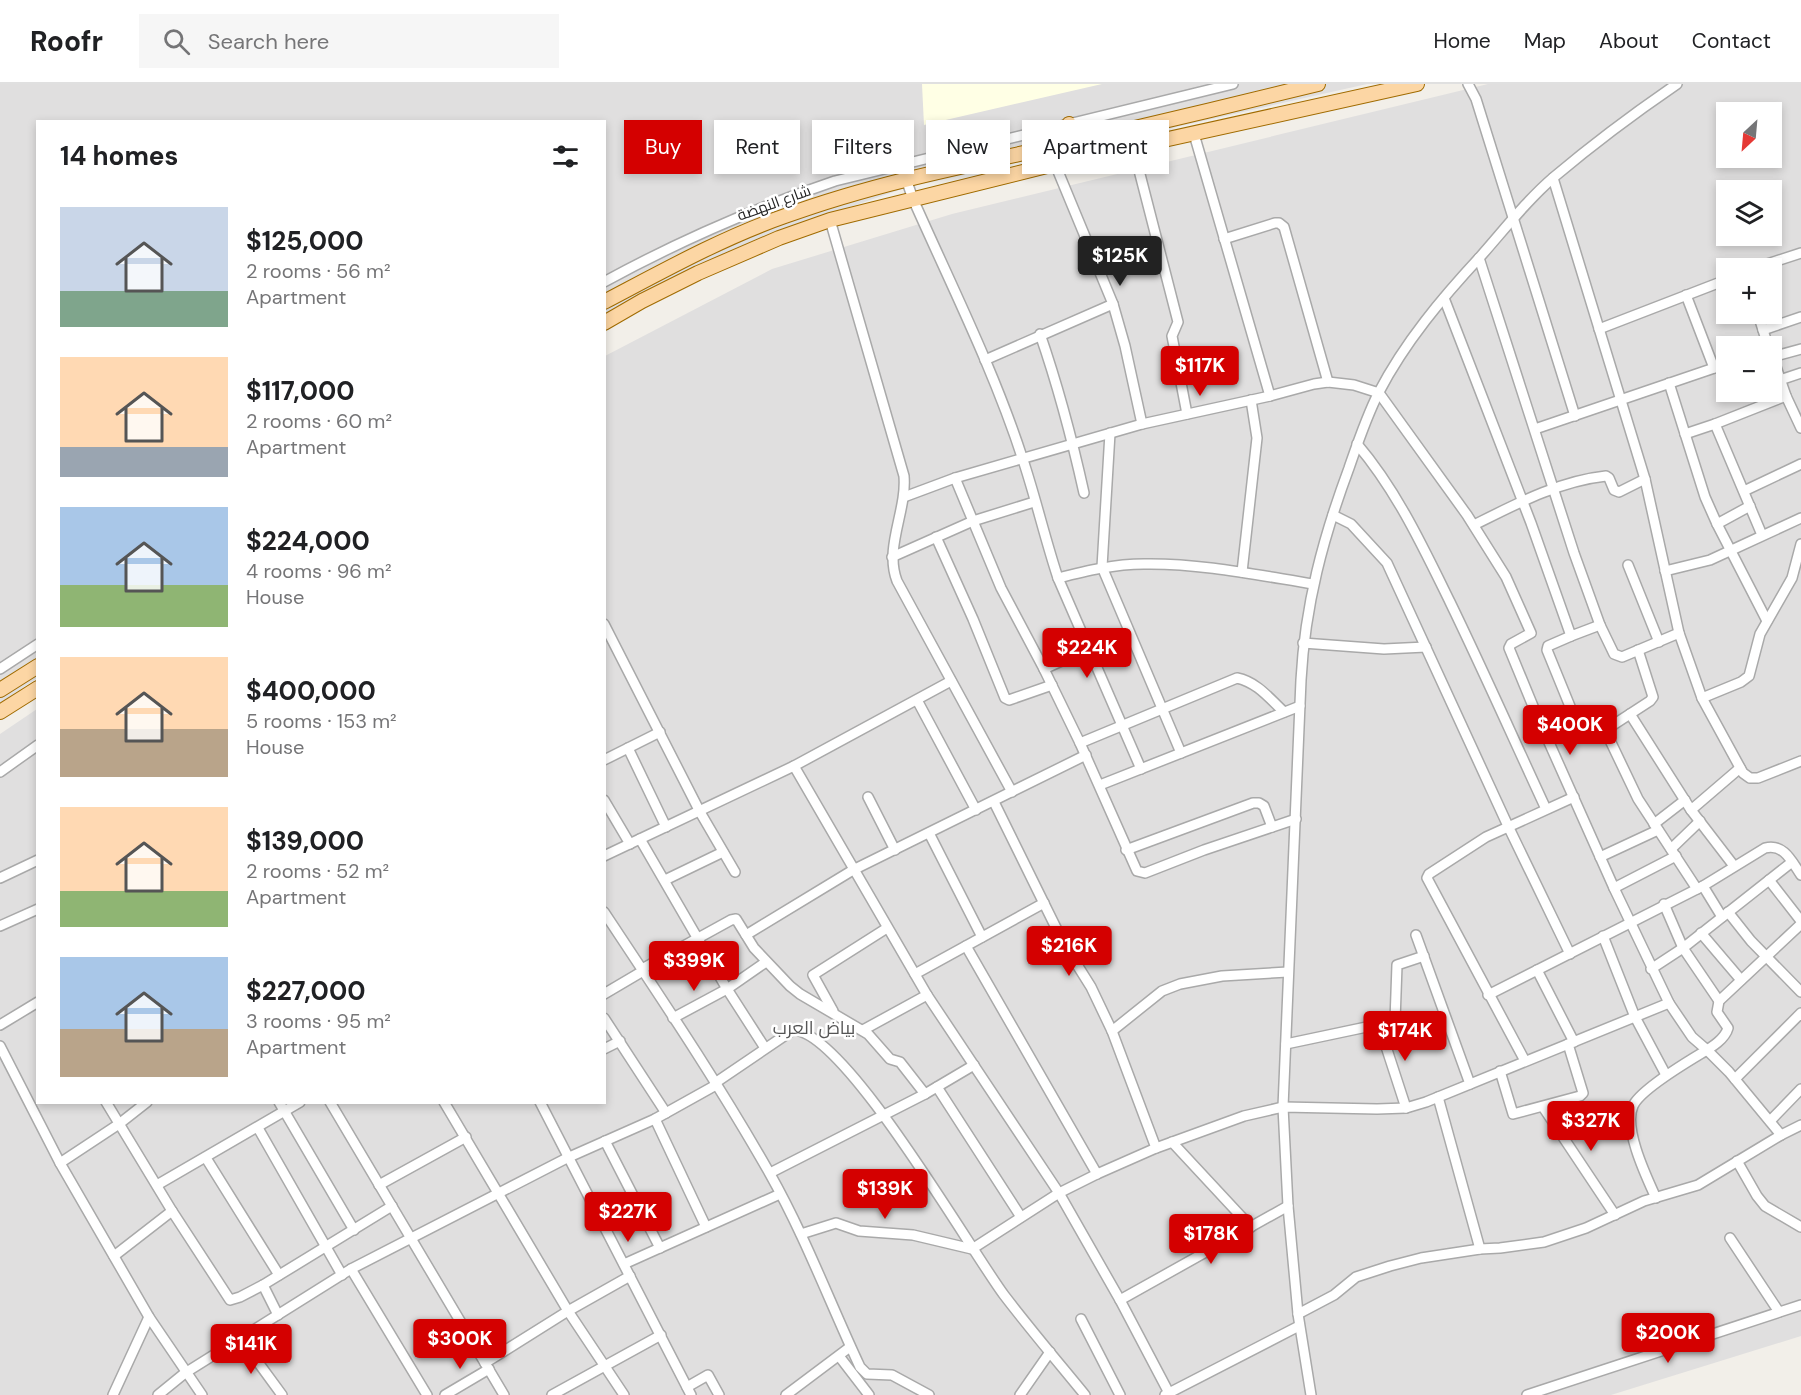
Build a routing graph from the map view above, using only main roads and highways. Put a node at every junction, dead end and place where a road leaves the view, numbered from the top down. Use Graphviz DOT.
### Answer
graph roads {
  1 [pos="1318,84"];
  2 [pos="1417,84"];
  3 [pos="1166,120"];
  4 [pos="1022,153"];
  5 [pos="878,174"];
  6 [pos="905,174"];
  7 [pos="906,179"];
  8 [pos="880,186"];
  9 [pos="606,301"];
  10 [pos="606,322"];
  11 [pos="36,667"];
  12 [pos="36,689"];
  13 [pos="0,690"];
  14 [pos="0,712"];
  1 -- 3 [label="main road"];
  2 -- 10 [label="main road"];
  4 -- 7 [label="main road"];
  5 -- 8 [label="main road"];
  6 -- 7 [label="main road"];
  7 -- 8 [label="main road"];
  8 -- 9 [label="main road"];
  11 -- 13 [label="main road"];
  12 -- 14 [label="main road"];
}
